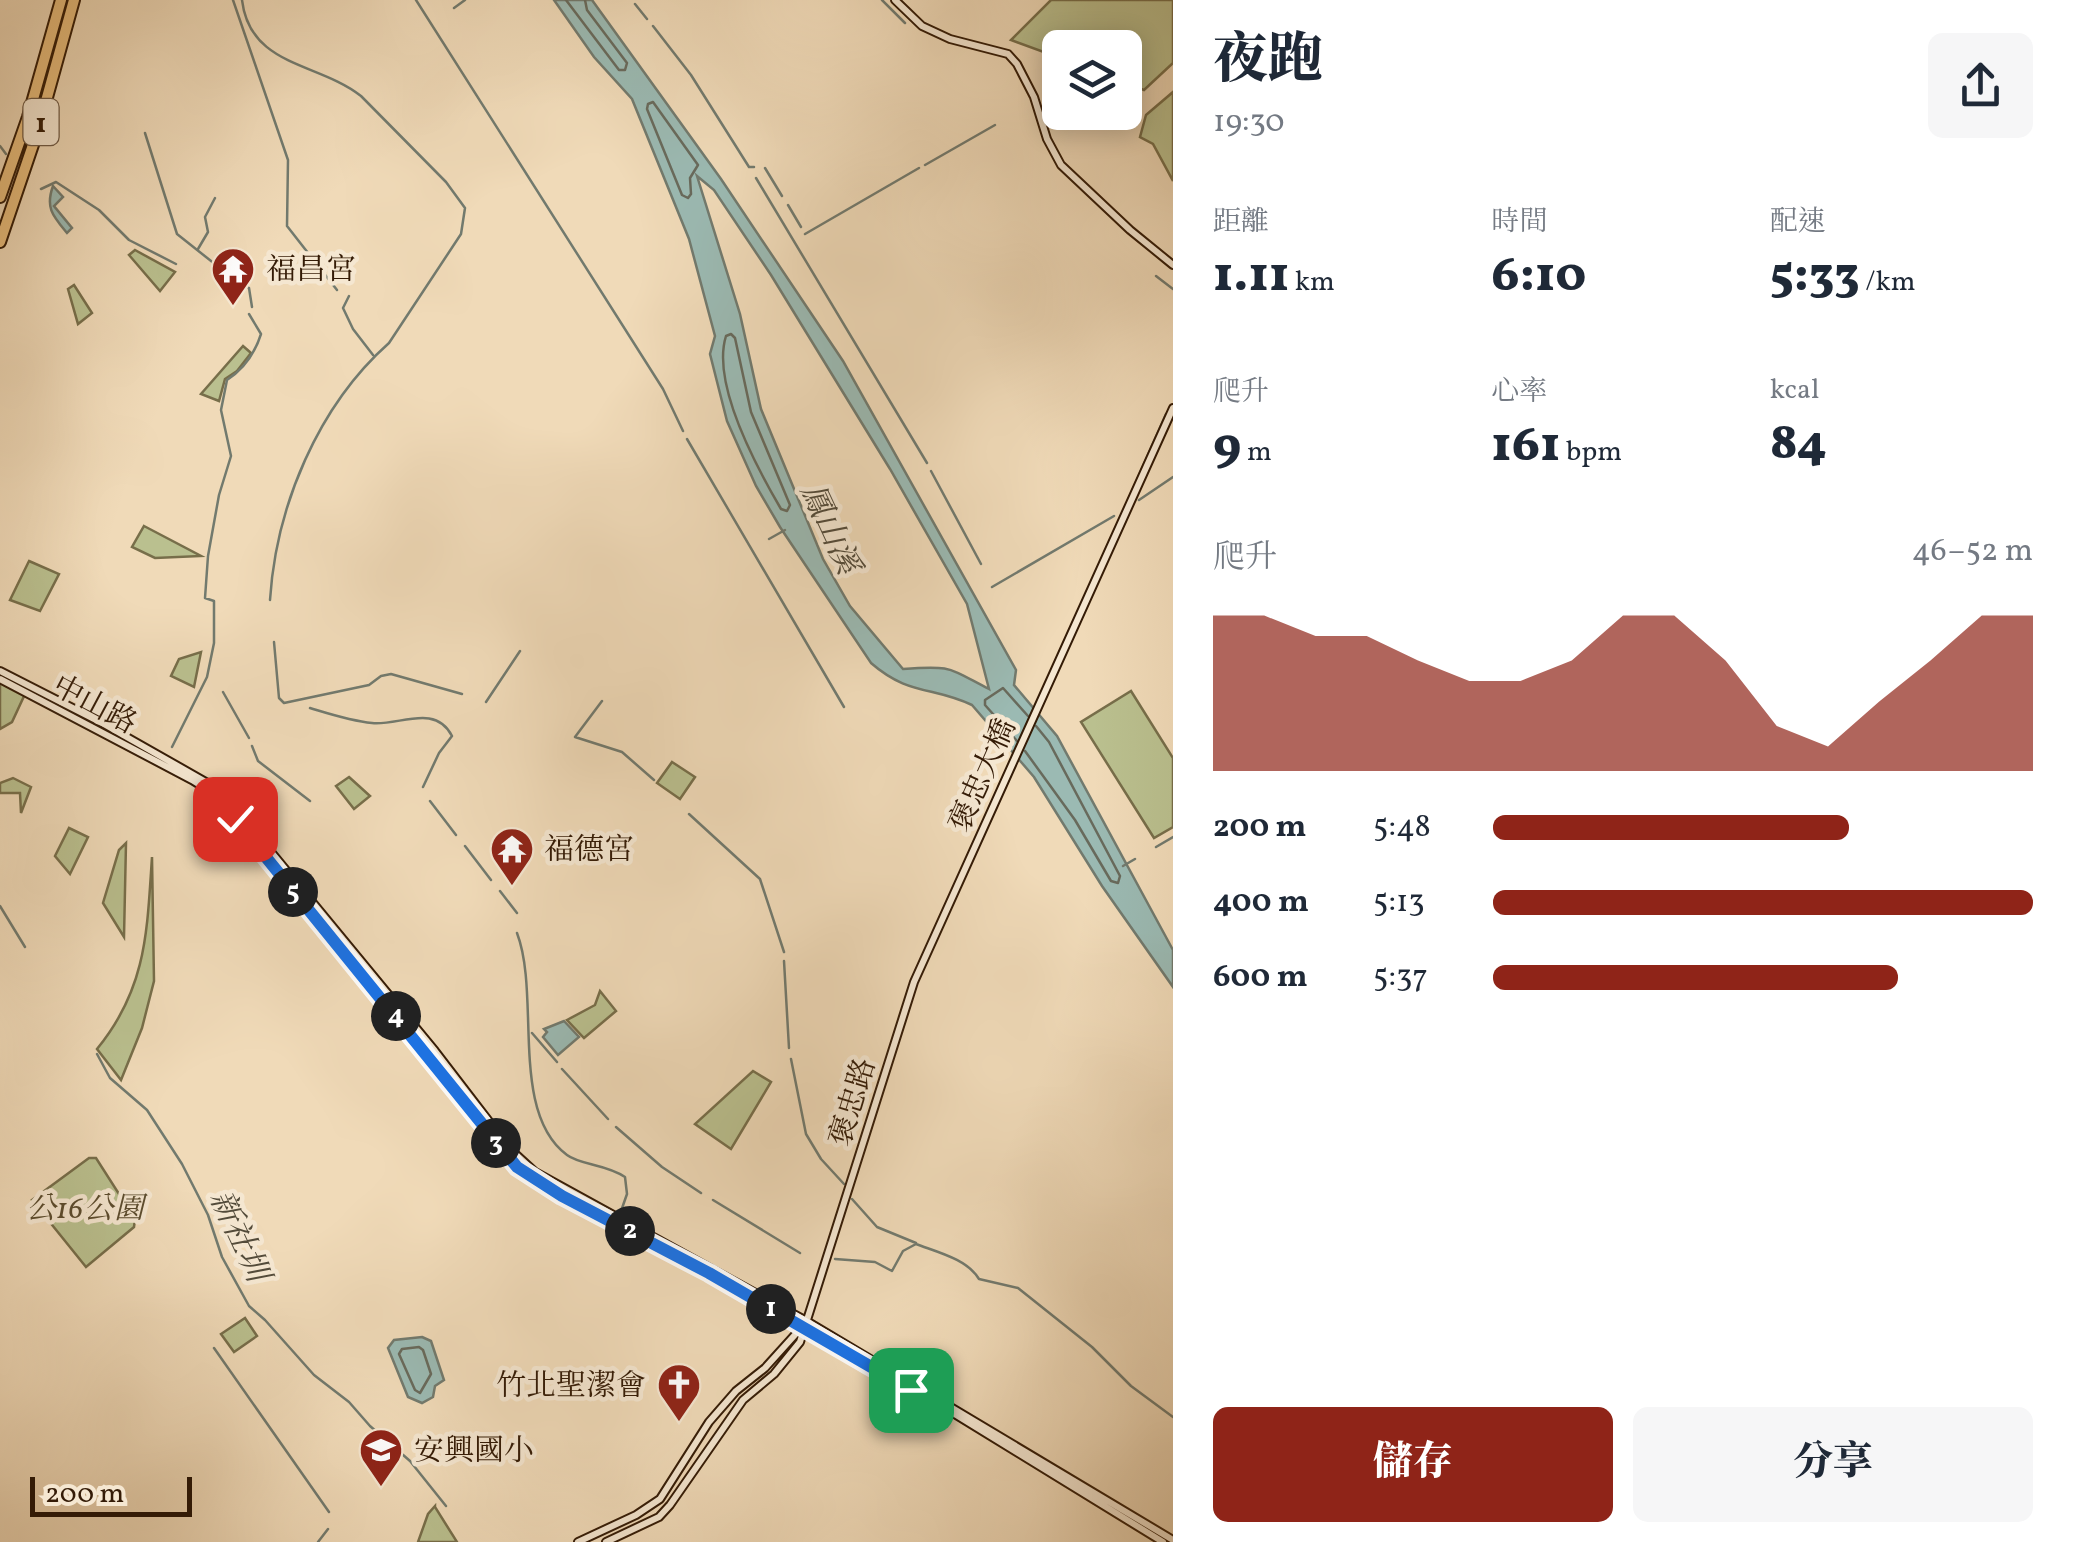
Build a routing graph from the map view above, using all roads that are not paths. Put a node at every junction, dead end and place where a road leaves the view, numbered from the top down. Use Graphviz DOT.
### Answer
graph roads {
  1 [pos="61,0"];
  2 [pos="74,0"];
  3 [pos="895,0"];
  4 [pos="0,197"];
  5 [pos="0,242"];
  6 [pos="1173,264"];
  7 [pos="1173,408"];
  8 [pos="0,671"];
  9 [pos="0,679"];
  10 [pos="168,764"];
  11 [pos="953,895"];
  12 [pos="805,1323"];
  13 [pos="1173,1540"];
  14 [pos="578,1542"];
  15 [pos="606,1542"];
  16 [pos="1164,1542"];
  1 -- 4 [label="highway, 1"];
  2 -- 5 [label="highway, 1"];
  3 -- 6 [label="main road"];
  7 -- 11 [label="main road, 褒忠大橋"];
  8 -- 10 [label="main road, 中山路"];
  9 -- 10 [label="main road, 中山路"];
  10 -- 12 [label="main road"];
  11 -- 12 [label="main road, 褒忠路"];
  12 -- 13 [label="main road"];
  12 -- 14 [label="main road, 褒忠路"];
  12 -- 15 [label="main road, 褒忠路"];
  12 -- 16 [label="main road"];
}
